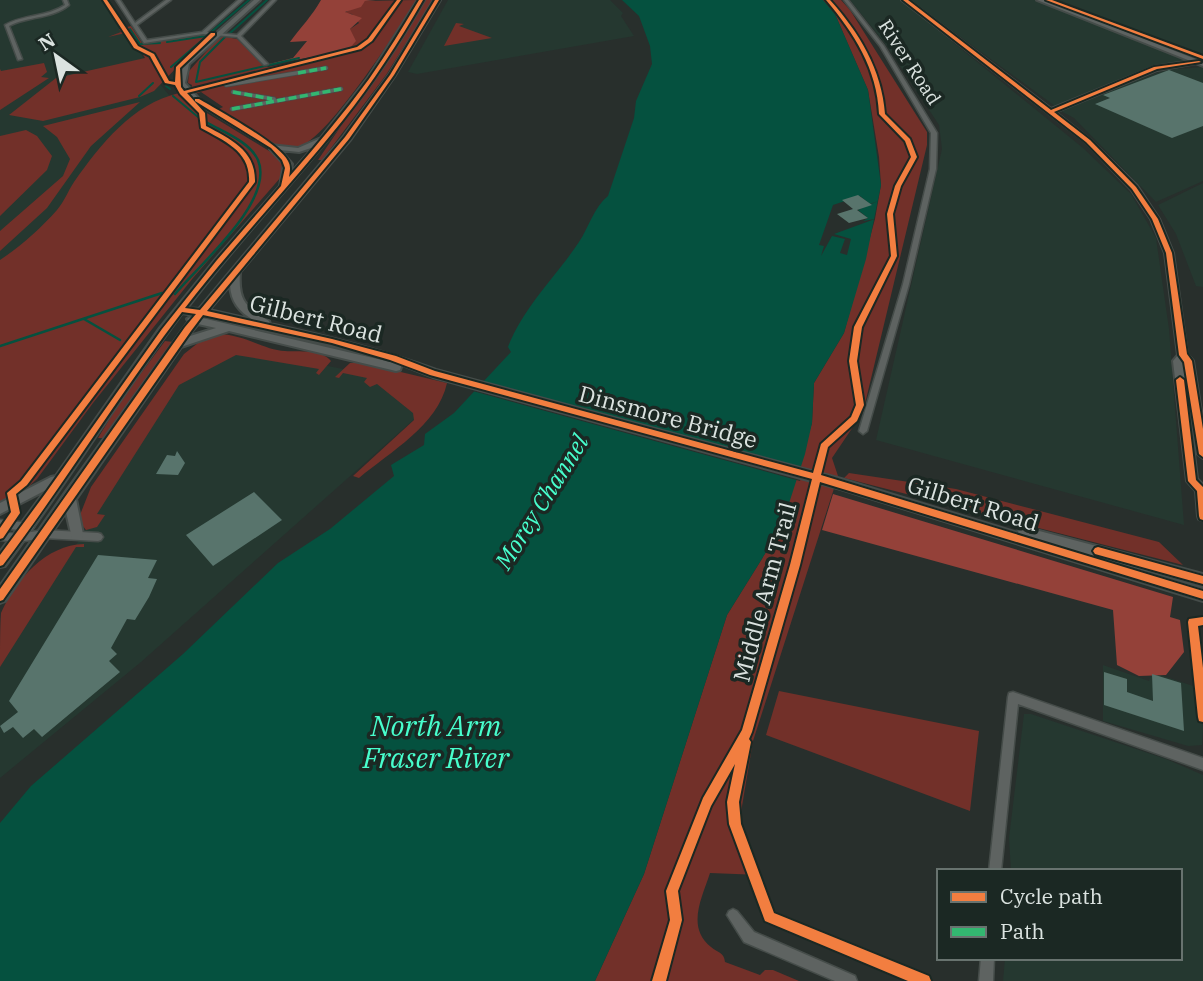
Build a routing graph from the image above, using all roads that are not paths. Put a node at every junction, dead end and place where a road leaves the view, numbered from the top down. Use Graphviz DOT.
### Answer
graph roads {
  1 [pos="118,0"];
  2 [pos="169,0"];
  3 [pos="241,0"];
  4 [pos="257,0"];
  5 [pos="274,0"];
  6 [pos="421,0"];
  7 [pos="438,0"];
  8 [pos="846,0"];
  9 [pos="905,0"];
  10 [pos="1040,0"];
  11 [pos="1048,0"];
  12 [pos="66,2"];
  13 [pos="135,25"];
  14 [pos="202,33"];
  15 [pos="218,34"];
  16 [pos="238,36"];
  17 [pos="20,59"];
  18 [pos="1202,61"];
  19 [pos="267,64"];
  20 [pos="326,68"];
  21 [pos="1006,81"];
  22 [pos="226,85"];
  23 [pos="341,89"];
  24 [pos="233,92"];
  25 [pos="280,100"];
  26 [pos="289,102"];
  27 [pos="232,109"];
  28 [pos="1050,112"];
  29 [pos="328,137"];
  30 [pos="273,147"];
  31 [pos="1110,169"];
  32 [pos="283,191"];
  33 [pos="1135,191"];
  34 [pos="237,267"];
  35 [pos="177,314"];
  36 [pos="198,316"];
  37 [pos="230,328"];
  38 [pos="274,329"];
  39 [pos="178,345"];
  40 [pos="1183,355"];
  41 [pos="435,374"];
  42 [pos="863,431"];
  43 [pos="1202,442"];
  44 [pos="1203,454"];
  45 [pos="59,479"];
  46 [pos="1202,489"];
  47 [pos="69,496"];
  48 [pos="885,497"];
  49 [pos="0,509"];
  50 [pos="1203,516"];
  51 [pos="0,524"];
  52 [pos="27,526"];
  53 [pos="44,534"];
  54 [pos="76,534"];
  55 [pos="0,536"];
  56 [pos="98,537"];
  57 [pos="18,538"];
  58 [pos="0,562"];
  59 [pos="1203,580"];
  60 [pos="1203,594"];
  61 [pos="0,597"];
  62 [pos="1203,764"];
  63 [pos="995,869"];
  64 [pos="733,915"];
  65 [pos="988,960"];
  66 [pos="850,981"];
  67 [pos="986,981"];
  1 -- 13 [label="street"];
  2 -- 13 [label="street"];
  3 -- 14 [label="street"];
  4 -- 15 [label="street"];
  5 -- 16 [label="street"];
  6 -- 29 [label="main road"];
  7 -- 34 [label="main road"];
  8 -- 42 [label="street, River Road"];
  9 -- 21 [label="street"];
  10 -- 18 [label="main road"];
  11 -- 18 [label="main road"];
  12 -- 17 [label="street"];
  13 -- 14 [label="street"];
  14 -- 15 [label="street"];
  15 -- 16 [label="street"];
  15 -- 30 [label="street"];
  16 -- 19 [label="street"];
  18 -- 28 [label="street"];
  20 -- 22 [label="street"];
  21 -- 28 [label="street"];
  21 -- 31 [label="street"];
  23 -- 25 [label="street"];
  24 -- 25 [label="street"];
  25 -- 26 [label="street"];
  25 -- 27 [label="street"];
  28 -- 31 [label="street"];
  28 -- 33 [label="street"];
  29 -- 30 [label="main road"];
  29 -- 32 [label="main road"];
  30 -- 32 [label="main road"];
  31 -- 33 [label="street"];
  32 -- 35 [label="main road"];
  33 -- 40 [label="street"];
  34 -- 36 [label="main road"];
  34 -- 38 [label="main road"];
  35 -- 36 [label="main road, Gilbert Road"];
  35 -- 45 [label="main road"];
  36 -- 37 [label="main road, Gilbert Road"];
  36 -- 38 [label="main road, Gilbert Road"];
  36 -- 39 [label="main road"];
  37 -- 39 [label="main road"];
  37 -- 41 [label="main road, Gilbert Road"];
  38 -- 41 [label="main road, Gilbert Road"];
  39 -- 47 [label="main road"];
  40 -- 43 [label="street"];
  40 -- 46 [label="street"];
  41 -- 48 [label="main road, Dinsmore Bridge"];
  43 -- 44 [label="street"];
  45 -- 49 [label="main road"];
  45 -- 52 [label="main road"];
  46 -- 50 [label="street"];
  47 -- 53 [label="main road"];
  47 -- 54 [label="main road"];
  48 -- 59 [label="main road, Gilbert Road"];
  48 -- 60 [label="main road, Gilbert Road"];
  51 -- 52 [label="street"];
  52 -- 53 [label="street"];
  52 -- 57 [label="main road"];
  53 -- 54 [label="street"];
  53 -- 57 [label="street"];
  53 -- 61 [label="main road"];
  54 -- 56 [label="street"];
  55 -- 57 [label="street"];
  57 -- 58 [label="main road"];
  62 -- 63 [label="street"];
  64 -- 66 [label="street"];
  65 -- 67 [label="street"];
}
